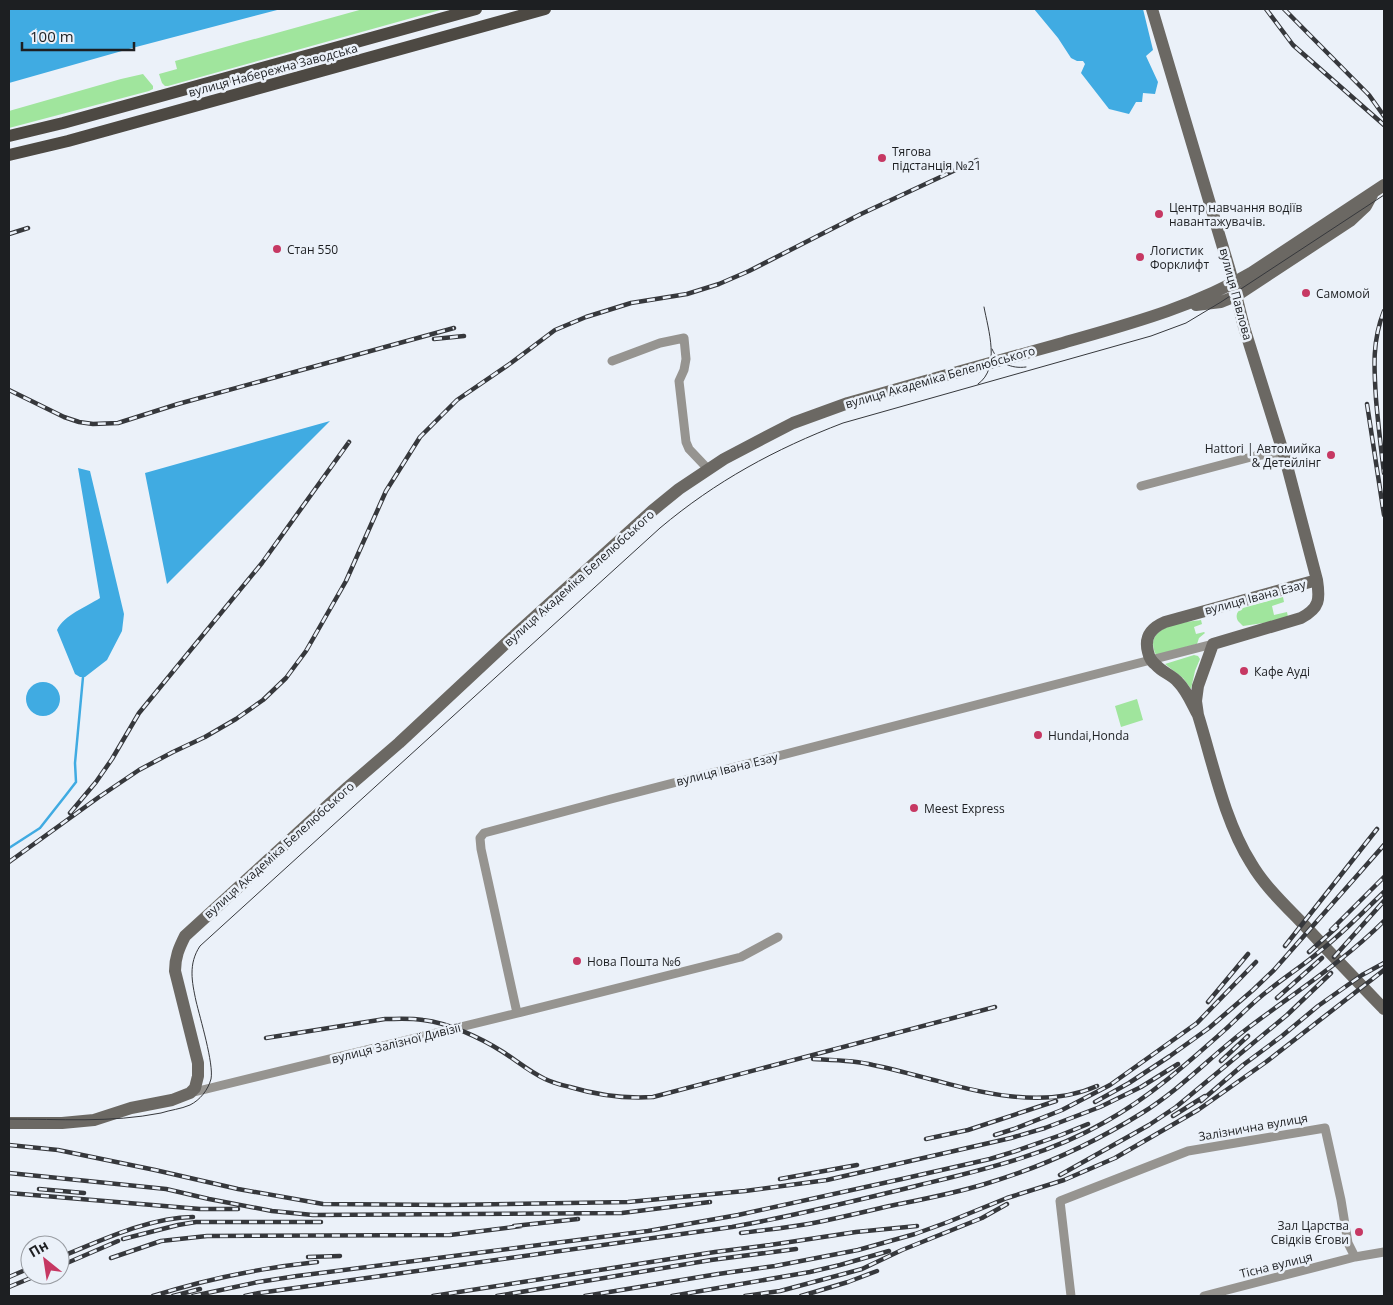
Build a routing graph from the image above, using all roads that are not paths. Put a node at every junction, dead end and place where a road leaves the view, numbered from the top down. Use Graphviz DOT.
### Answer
graph roads {
  1 [pos="476,9"];
  2 [pos="545,9"];
  3 [pos="1152,9"];
  4 [pos="9,136"];
  5 [pos="9,155"];
  6 [pos="1379,188"];
  7 [pos="1235,290"];
  8 [pos="612,361"];
  9 [pos="1283,452"];
  10 [pos="708,469"];
  11 [pos="1141,486"];
  12 [pos="1317,580"];
  13 [pos="1213,644"];
  14 [pos="1151,660"];
  15 [pos="1198,715"];
  16 [pos="778,937"];
  17 [pos="1384,1009"];
  18 [pos="517,1013"];
  19 [pos="190,1093"];
  20 [pos="9,1123"];
  21 [pos="1384,1252"];
  22 [pos="1355,1257"];
  23 [pos="1071,1296"];
  24 [pos="1204,1296"];
  1 -- 4 [label="main road, вулиця Набережна Заводська"];
  2 -- 5 [label="main road, вулиця Набережна Заводська"];
  3 -- 7 [label="street, вулиця Павлова"];
  6 -- 7 [label="street, вулиця Академіка Белелюбського"];
  7 -- 9 [label="street, вулиця Павлова"];
  7 -- 10 [label="street, вулиця Академіка Белелюбського"];
  8 -- 10 [label="street"];
  9 -- 11 [label="street"];
  9 -- 12 [label="street, вулиця Павлова"];
  10 -- 19 [label="street, вулиця Академіка Белелюбського"];
  12 -- 13 [label="street, вулиця Івана Езау"];
  12 -- 14 [label="street, вулиця Івана Езау"];
  13 -- 14 [label="street, вулиця Івана Езау"];
  13 -- 15 [label="street"];
  14 -- 15 [label="street"];
  14 -- 18 [label="street, вулиця Івана Езау"];
  15 -- 17 [label="street"];
  16 -- 18 [label="street, вулиця Залізної Дивізії"];
  18 -- 19 [label="street, вулиця Залізної Дивізії"];
  19 -- 20 [label="street, вулиця Залізної Дивізії"];
  21 -- 22 [label="street, Тісна вулиця"];
  22 -- 23 [label="street, Залізнична вулиця"];
  22 -- 24 [label="street, Тісна вулиця"];
}
